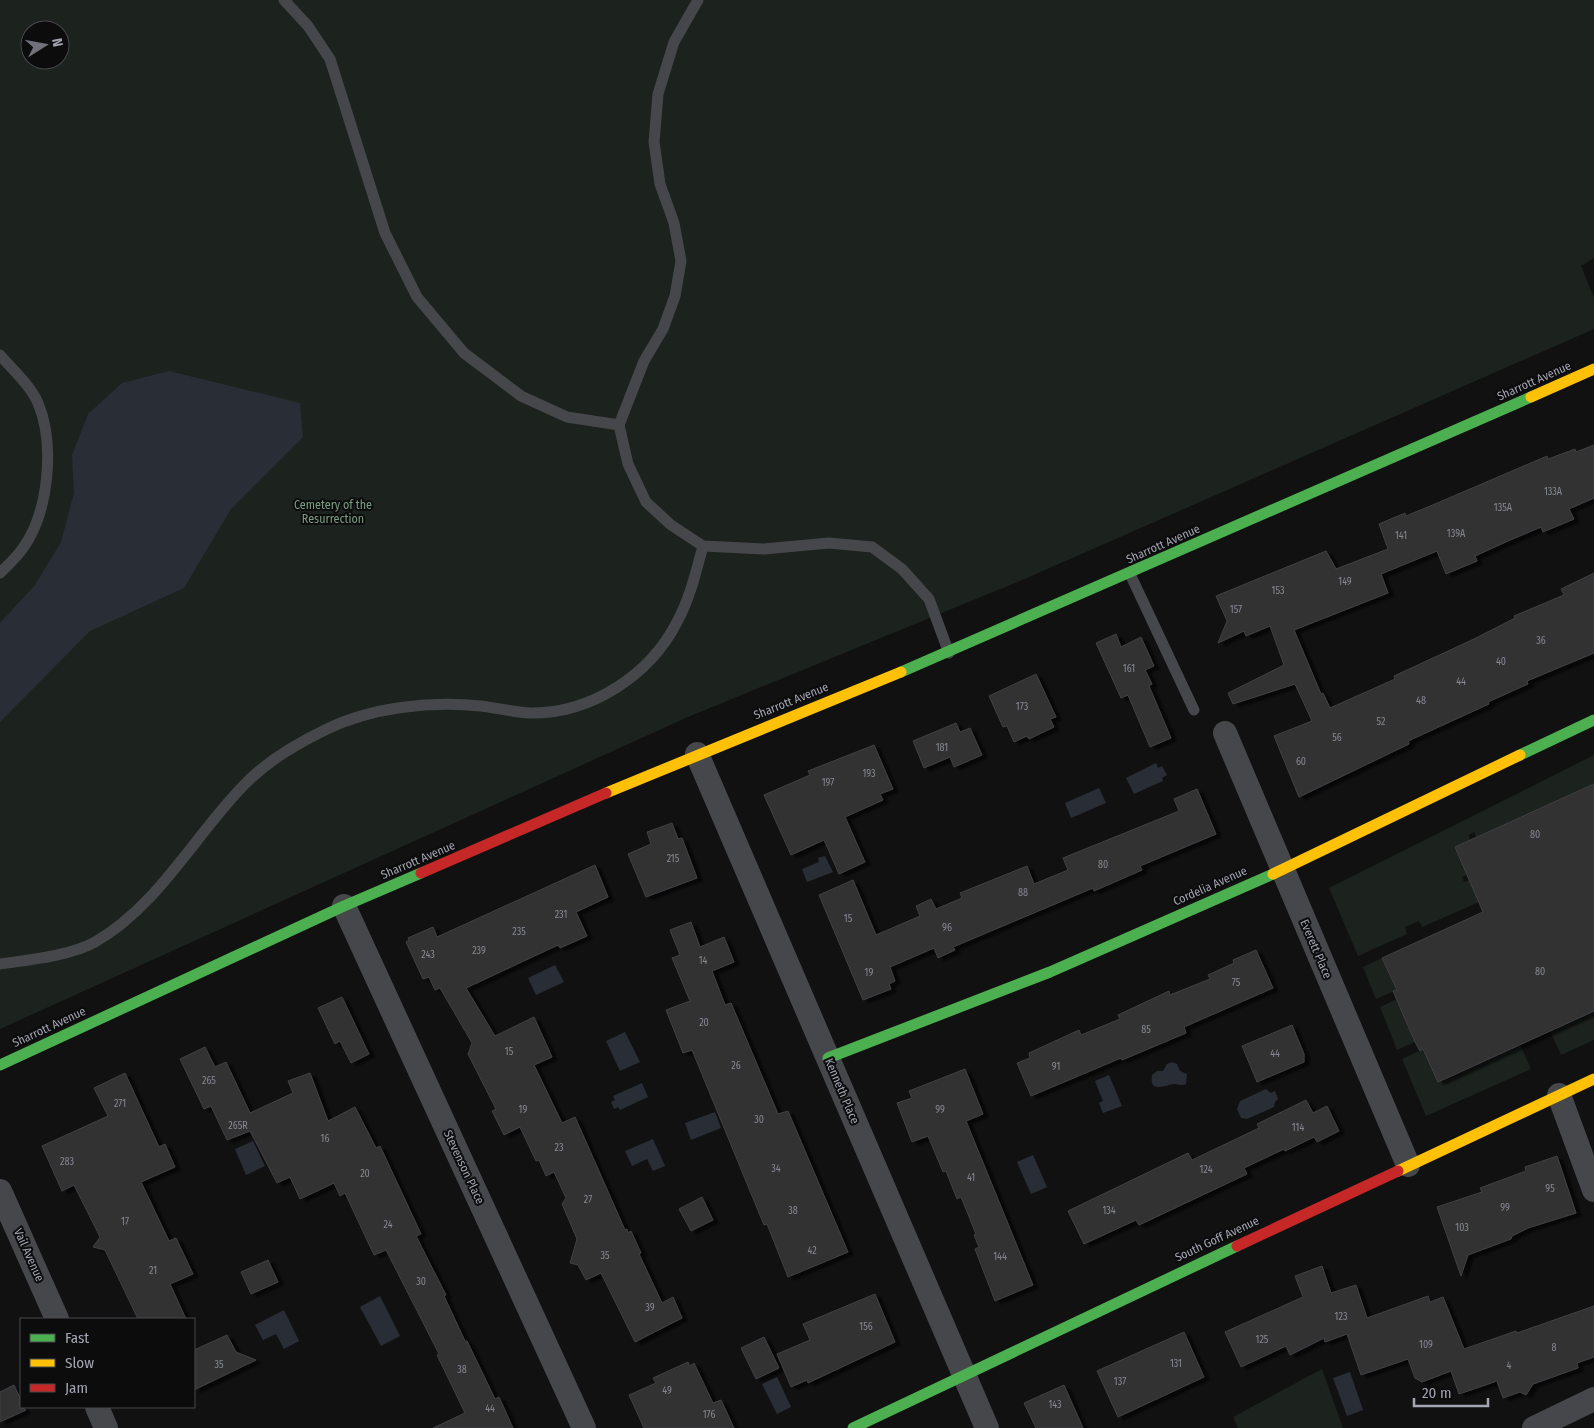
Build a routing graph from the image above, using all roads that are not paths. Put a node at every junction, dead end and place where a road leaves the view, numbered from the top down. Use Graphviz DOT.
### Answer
graph roads {
  1 [pos="284,0"];
  2 [pos="698,0"];
  3 [pos="0,355"];
  4 [pos="1594,369"];
  5 [pos="619,425"];
  6 [pos="703,546"];
  7 [pos="0,573"];
  8 [pos="1130,574"];
  9 [pos="949,653"];
  10 [pos="1194,710"];
  11 [pos="1594,720"];
  12 [pos="1225,733"];
  13 [pos="698,754"];
  14 [pos="1282,870"];
  15 [pos="344,906"];
  16 [pos="0,964"];
  17 [pos="828,1058"];
  18 [pos="0,1065"];
  19 [pos="1594,1079"];
  20 [pos="1559,1095"];
  21 [pos="1408,1165"];
  22 [pos="1594,1190"];
  23 [pos="0,1191"];
  24 [pos="58,1318"];
  25 [pos="963,1374"];
  26 [pos="1594,1399"];
  27 [pos="97,1408"];
  28 [pos="106,1428"];
  29 [pos="584,1428"];
  30 [pos="853,1428"];
  31 [pos="987,1428"];
  32 [pos="1534,1428"];
  1 -- 5 [label="lane"];
  2 -- 5 [label="lane"];
  3 -- 7 [label="lane"];
  4 -- 8 [label="street, Sharrott Avenue"];
  5 -- 6 [label="lane"];
  6 -- 9 [label="lane"];
  6 -- 16 [label="lane"];
  8 -- 9 [label="street, Sharrott Avenue"];
  8 -- 10 [label="lane"];
  9 -- 13 [label="street, Sharrott Avenue"];
  11 -- 14 [label="street, Cordelia Avenue"];
  12 -- 14 [label="street, Everett Place"];
  13 -- 15 [label="street, Sharrott Avenue"];
  13 -- 17 [label="street, Kenneth Place"];
  14 -- 17 [label="street, Cordelia Avenue"];
  14 -- 21 [label="street, Everett Place"];
  15 -- 18 [label="street, Sharrott Avenue"];
  15 -- 29 [label="street, Stevenson Place"];
  17 -- 25 [label="street, Kenneth Place"];
  19 -- 20 [label="street, South Goff Avenue"];
  20 -- 21 [label="street, South Goff Avenue"];
  20 -- 22 [label="street"];
  21 -- 25 [label="street, South Goff Avenue"];
  23 -- 24 [label="street, Vail Avenue"];
  25 -- 30 [label="street, South Goff Avenue"];
  25 -- 31 [label="street, Kenneth Place"];
  26 -- 32 [label="street"];
  27 -- 28 [label="street"];
}
